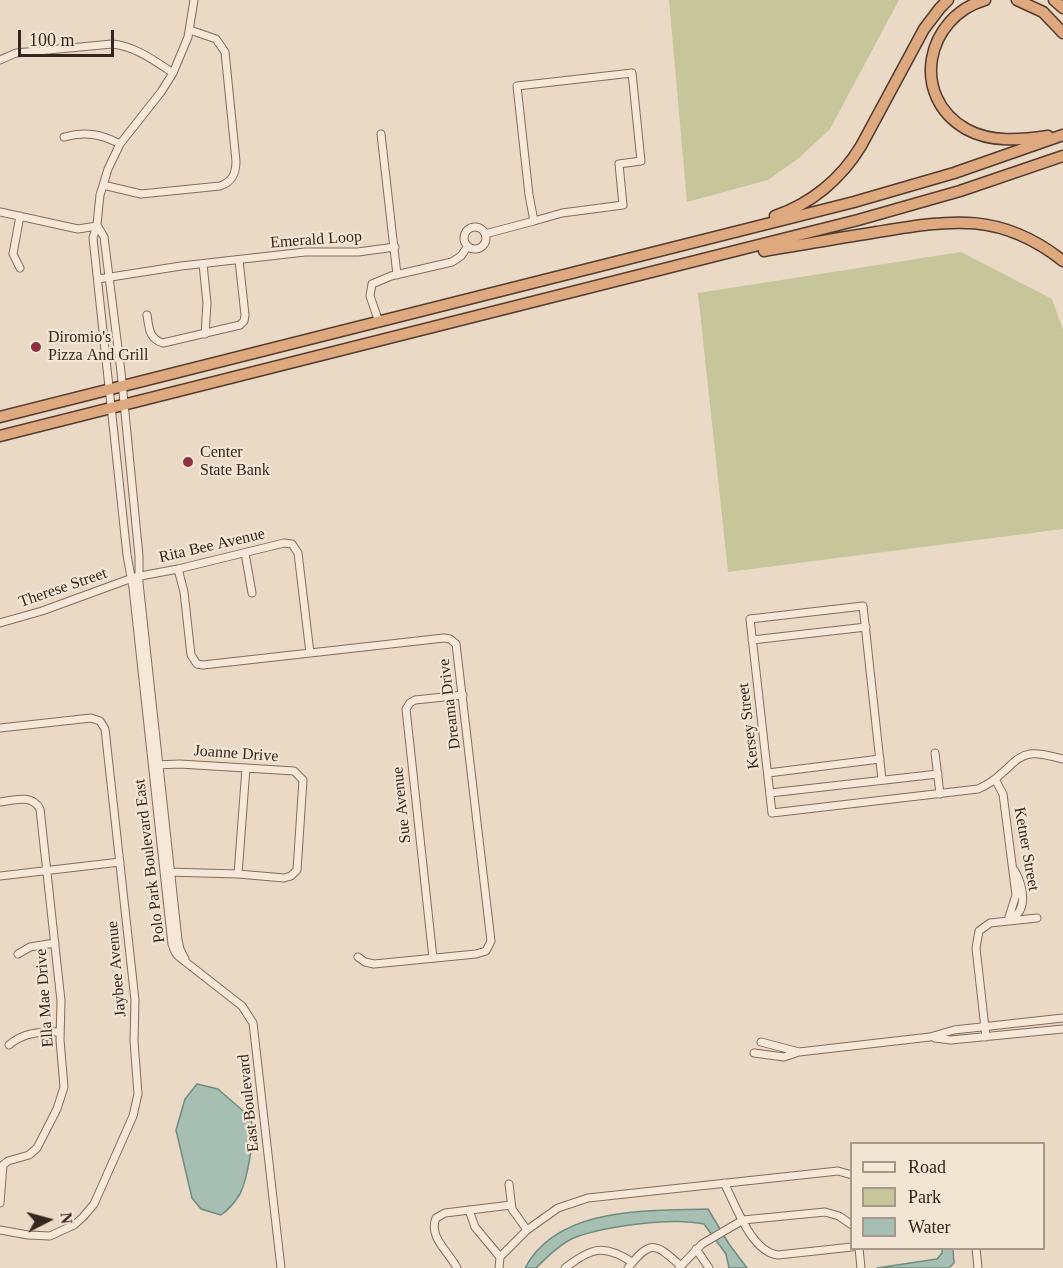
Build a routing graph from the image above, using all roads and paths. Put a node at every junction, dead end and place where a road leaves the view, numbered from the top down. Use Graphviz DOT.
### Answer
graph roads {
  1 [pos="194,0"];
  2 [pos="948,0"];
  3 [pos="986,0"];
  4 [pos="1017,0"];
  5 [pos="1053,0"];
  6 [pos="1063,8"];
  7 [pos="190,30"];
  8 [pos="1063,33"];
  9 [pos="0,60"];
  10 [pos="173,73"];
  11 [pos="381,134"];
  12 [pos="1063,134"];
  13 [pos="64,137"];
  14 [pos="120,144"];
  15 [pos="1063,156"];
  16 [pos="103,185"];
  17 [pos="0,212"];
  18 [pos="20,216"];
  19 [pos="534,221"];
  20 [pos="97,225"];
  21 [pos="82,229"];
  22 [pos="485,234"];
  23 [pos="93,238"];
  24 [pos="468,246"];
  25 [pos="675,247"];
  26 [pos="395,248"];
  27 [pos="239,260"];
  28 [pos="701,260"];
  29 [pos="1063,261"];
  30 [pos="203,264"];
  31 [pos="20,268"];
  32 [pos="397,275"];
  33 [pos="109,277"];
  34 [pos="98,279"];
  35 [pos="147,315"];
  36 [pos="379,322"];
  37 [pos="115,329"];
  38 [pos="104,330"];
  39 [pos="205,334"];
  40 [pos="122,386"];
  41 [pos="110,389"];
  42 [pos="124,405"];
  43 [pos="112,408"];
  44 [pos="0,417"];
  45 [pos="0,436"];
  46 [pos="245,553"];
  47 [pos="178,569"];
  48 [pos="135,578"];
  49 [pos="252,592"];
  50 [pos="0,623"];
  51 [pos="866,627"];
  52 [pos="752,639"];
  53 [pos="310,653"];
  54 [pos="463,695"];
  55 [pos="0,728"];
  56 [pos="935,753"];
  57 [pos="880,759"];
  58 [pos="1063,759"];
  59 [pos="155,765"];
  60 [pos="246,768"];
  61 [pos="768,773"];
  62 [pos="938,774"];
  63 [pos="995,779"];
  64 [pos="882,780"];
  65 [pos="770,793"];
  66 [pos="940,794"];
  67 [pos="0,802"];
  68 [pos="120,862"];
  69 [pos="47,871"];
  70 [pos="167,872"];
  71 [pos="238,874"];
  72 [pos="0,876"];
  73 [pos="1037,918"];
  74 [pos="1008,920"];
  75 [pos="55,943"];
  76 [pos="18,954"];
  77 [pos="358,957"];
  78 [pos="433,958"];
  79 [pos="188,963"];
  80 [pos="1063,1018"];
  81 [pos="985,1026"];
  82 [pos="1063,1029"];
  83 [pos="60,1032"];
  84 [pos="930,1037"];
  85 [pos="986,1037"];
  86 [pos="761,1042"];
  87 [pos="9,1045"];
  88 [pos="799,1052"];
  89 [pos="754,1053"];
  90 [pos="850,1174"];
  91 [pos="724,1183"];
  92 [pos="509,1184"];
  93 [pos="0,1203"];
  94 [pos="511,1205"];
  95 [pos="469,1210"];
  96 [pos="743,1220"];
  97 [pos="850,1224"];
  98 [pos="0,1230"];
  99 [pos="526,1230"];
  100 [pos="850,1247"];
  101 [pos="696,1249"];
  102 [pos="859,1250"];
  103 [pos="976,1250"];
  104 [pos="500,1257"];
  105 [pos="630,1265"];
  106 [pos="680,1267"];
  107 [pos="281,1268"];
  108 [pos="457,1268"];
  109 [pos="499,1268"];
  110 [pos="565,1268"];
  111 [pos="709,1268"];
  112 [pos="861,1268"];
  113 [pos="978,1268"];
  1 -- 7 [label="street, Polo Park Boulevard East"];
  2 -- 25 [label="highway"];
  3 -- 12 [label="highway"];
  4 -- 8 [label="highway"];
  5 -- 6 [label="highway"];
  7 -- 10 [label="street, Polo Park Boulevard East"];
  7 -- 16 [label="street"];
  9 -- 10 [label="street"];
  10 -- 14 [label="street, Polo Park Boulevard East"];
  11 -- 26 [label="street"];
  12 -- 25 [label="highway"];
  13 -- 14 [label="street"];
  14 -- 16 [label="street, Polo Park Boulevard East"];
  15 -- 28 [label="highway"];
  16 -- 20 [label="street, Polo Park Boulevard East"];
  17 -- 18 [label="street"];
  18 -- 21 [label="street"];
  18 -- 31 [label="street"];
  19 -- 19 [label="street"];
  19 -- 22 [label="street"];
  20 -- 21 [label="street"];
  20 -- 23 [label="street, Polo Park Boulevard East"];
  20 -- 33 [label="street, Polo Park Boulevard East"];
  21 -- 23 [label="street"];
  22 -- 24 [label="street"];
  22 -- 24 [label="street"];
  23 -- 34 [label="street, Polo Park Boulevard East"];
  24 -- 32 [label="street"];
  25 -- 36 [label="highway"];
  26 -- 27 [label="street, Emerald Loop"];
  26 -- 32 [label="street"];
  27 -- 30 [label="street, Emerald Loop"];
  27 -- 39 [label="street"];
  28 -- 29 [label="highway"];
  28 -- 42 [label="highway"];
  30 -- 33 [label="street, Emerald Loop"];
  30 -- 39 [label="street"];
  32 -- 36 [label="street"];
  33 -- 34 [label="street, Emerald Loop"];
  33 -- 37 [label="street, Polo Park Boulevard East"];
  34 -- 38 [label="street, Polo Park Boulevard East"];
  35 -- 39 [label="street"];
  36 -- 40 [label="highway"];
  37 -- 38 [label="street"];
  37 -- 40 [label="street, Polo Park Boulevard East"];
  38 -- 41 [label="street, Polo Park Boulevard East"];
  40 -- 41 [label="highway"];
  40 -- 42 [label="street, Polo Park Boulevard East"];
  41 -- 43 [label="street, Polo Park Boulevard East"];
  41 -- 44 [label="highway"];
  42 -- 43 [label="highway"];
  42 -- 48 [label="street, Polo Park Boulevard East"];
  43 -- 45 [label="highway"];
  43 -- 48 [label="street, Polo Park Boulevard East"];
  46 -- 47 [label="street, Rita Bee Avenue"];
  46 -- 49 [label="street"];
  46 -- 53 [label="street, Rita Bee Avenue"];
  47 -- 48 [label="street, Rita Bee Avenue"];
  47 -- 53 [label="street, Dreama Drive"];
  48 -- 50 [label="street, Therese Street"];
  48 -- 59 [label="street, Polo Park Boulevard East"];
  51 -- 52 [label="street"];
  51 -- 52 [label="street, Kersey Street"];
  51 -- 57 [label="street, Kersey Street"];
  52 -- 61 [label="street, Kersey Street"];
  53 -- 54 [label="street, Dreama Drive"];
  54 -- 78 [label="street, Sue Avenue"];
  54 -- 78 [label="street, Dreama Drive"];
  55 -- 68 [label="street, Jaybee Avenue"];
  56 -- 62 [label="street"];
  57 -- 61 [label="street"];
  57 -- 64 [label="street, Kersey Street"];
  58 -- 63 [label="street, Kersey Street"];
  59 -- 60 [label="street, Joanne Drive"];
  59 -- 70 [label="street, Polo Park Boulevard East"];
  60 -- 71 [label="street"];
  60 -- 71 [label="street, Joanne Drive"];
  61 -- 65 [label="street, Kersey Street"];
  62 -- 64 [label="street"];
  62 -- 66 [label="street"];
  63 -- 66 [label="street, Kersey Street"];
  63 -- 74 [label="street, Ketner Street"];
  64 -- 65 [label="street"];
  65 -- 66 [label="street, Kersey Street"];
  67 -- 69 [label="street, Ella Mae Drive"];
  68 -- 69 [label="street"];
  68 -- 98 [label="street, Jaybee Avenue"];
  69 -- 72 [label="street"];
  69 -- 75 [label="street, Ella Mae Drive"];
  70 -- 71 [label="street, Joanne Drive"];
  70 -- 79 [label="street, Polo Park Boulevard East"];
  73 -- 74 [label="street"];
  74 -- 81 [label="street"];
  75 -- 76 [label="street"];
  75 -- 83 [label="street, Ella Mae Drive"];
  77 -- 78 [label="street, Dreama Drive"];
  79 -- 107 [label="street, East Boulevard"];
  80 -- 81 [label="street"];
  81 -- 84 [label="street"];
  81 -- 85 [label="street"];
  82 -- 85 [label="street"];
  83 -- 87 [label="street"];
  83 -- 93 [label="street, Ella Mae Drive"];
  84 -- 85 [label="street"];
  84 -- 88 [label="street"];
  86 -- 88 [label="street"];
  88 -- 89 [label="street"];
  90 -- 91 [label="street"];
  91 -- 96 [label="street"];
  91 -- 99 [label="street"];
  92 -- 94 [label="street"];
  94 -- 95 [label="street"];
  94 -- 99 [label="street"];
  95 -- 104 [label="street"];
  95 -- 108 [label="street"];
  96 -- 97 [label="street"];
  96 -- 100 [label="street"];
  96 -- 101 [label="street"];
  99 -- 104 [label="street"];
  101 -- 106 [label="street"];
  101 -- 111 [label="street"];
  102 -- 112 [label="street"];
  103 -- 113 [label="street"];
  104 -- 109 [label="street"];
  105 -- 106 [label="street"];
  105 -- 110 [label="street"];
}
